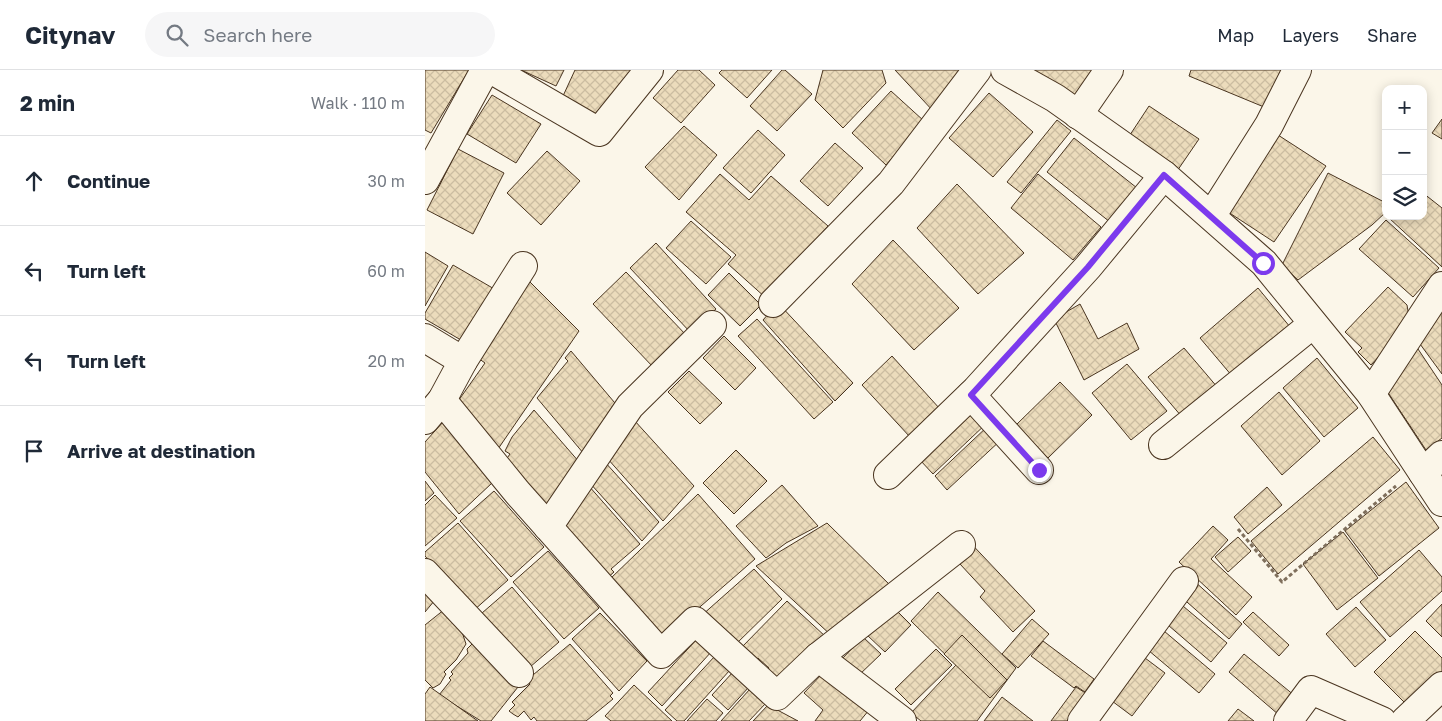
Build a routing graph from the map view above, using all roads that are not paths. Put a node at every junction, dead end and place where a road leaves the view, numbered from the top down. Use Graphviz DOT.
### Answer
graph roads {
  1 [pos="485,70"];
  2 [pos="492,70"];
  3 [pos="649,70"];
  4 [pos="977,70"];
  5 [pos="1005,70"];
  6 [pos="1109,70"];
  7 [pos="1297,70"];
  8 [pos="1078,115"];
  9 [pos="1164,175"];
  10 [pos="425,180"];
  11 [pos="1212,215"];
  12 [pos="523,266"];
  13 [pos="1442,286"];
  14 [pos="773,302"];
  15 [pos="1313,324"];
  16 [pos="711,325"];
  17 [pos="425,338"];
  18 [pos="463,360"];
  19 [pos="1371,394"];
  20 [pos="971,395"];
  21 [pos="433,410"];
  22 [pos="1163,444"];
  23 [pos="1428,464"];
  24 [pos="1039,470"];
  25 [pos="888,475"];
  26 [pos="1442,502"];
  27 [pos="548,527"];
  28 [pos="961,545"];
  29 [pos="425,573"];
  30 [pos="1184,582"];
  31 [pos="818,657"];
  32 [pos="519,672"];
  33 [pos="1442,686"];
  34 [pos="902,721"];
  35 [pos="1083,721"];
  36 [pos="1288,721"];
  37 [pos="1382,721"];
  38 [pos="1405,721"];
  1 -- 10 [label="street"];
  2 -- 3 [label="street"];
  4 -- 14 [label="street"];
  5 -- 8 [label="street"];
  6 -- 8 [label="street"];
  7 -- 11 [label="street"];
  8 -- 9 [label="street"];
  9 -- 11 [label="street"];
  9 -- 20 [label="street"];
  11 -- 15 [label="street"];
  12 -- 18 [label="street"];
  13 -- 19 [label="street"];
  15 -- 19 [label="street"];
  15 -- 22 [label="street"];
  16 -- 27 [label="street"];
  17 -- 18 [label="street"];
  18 -- 21 [label="street"];
  19 -- 23 [label="street"];
  20 -- 24 [label="street"];
  20 -- 25 [label="street"];
  21 -- 27 [label="street"];
  23 -- 26 [label="street"];
  27 -- 31 [label="street"];
  28 -- 31 [label="street"];
  29 -- 32 [label="street"];
  30 -- 35 [label="street"];
  31 -- 34 [label="street"];
  33 -- 38 [label="street"];
  36 -- 37 [label="street"];
}
